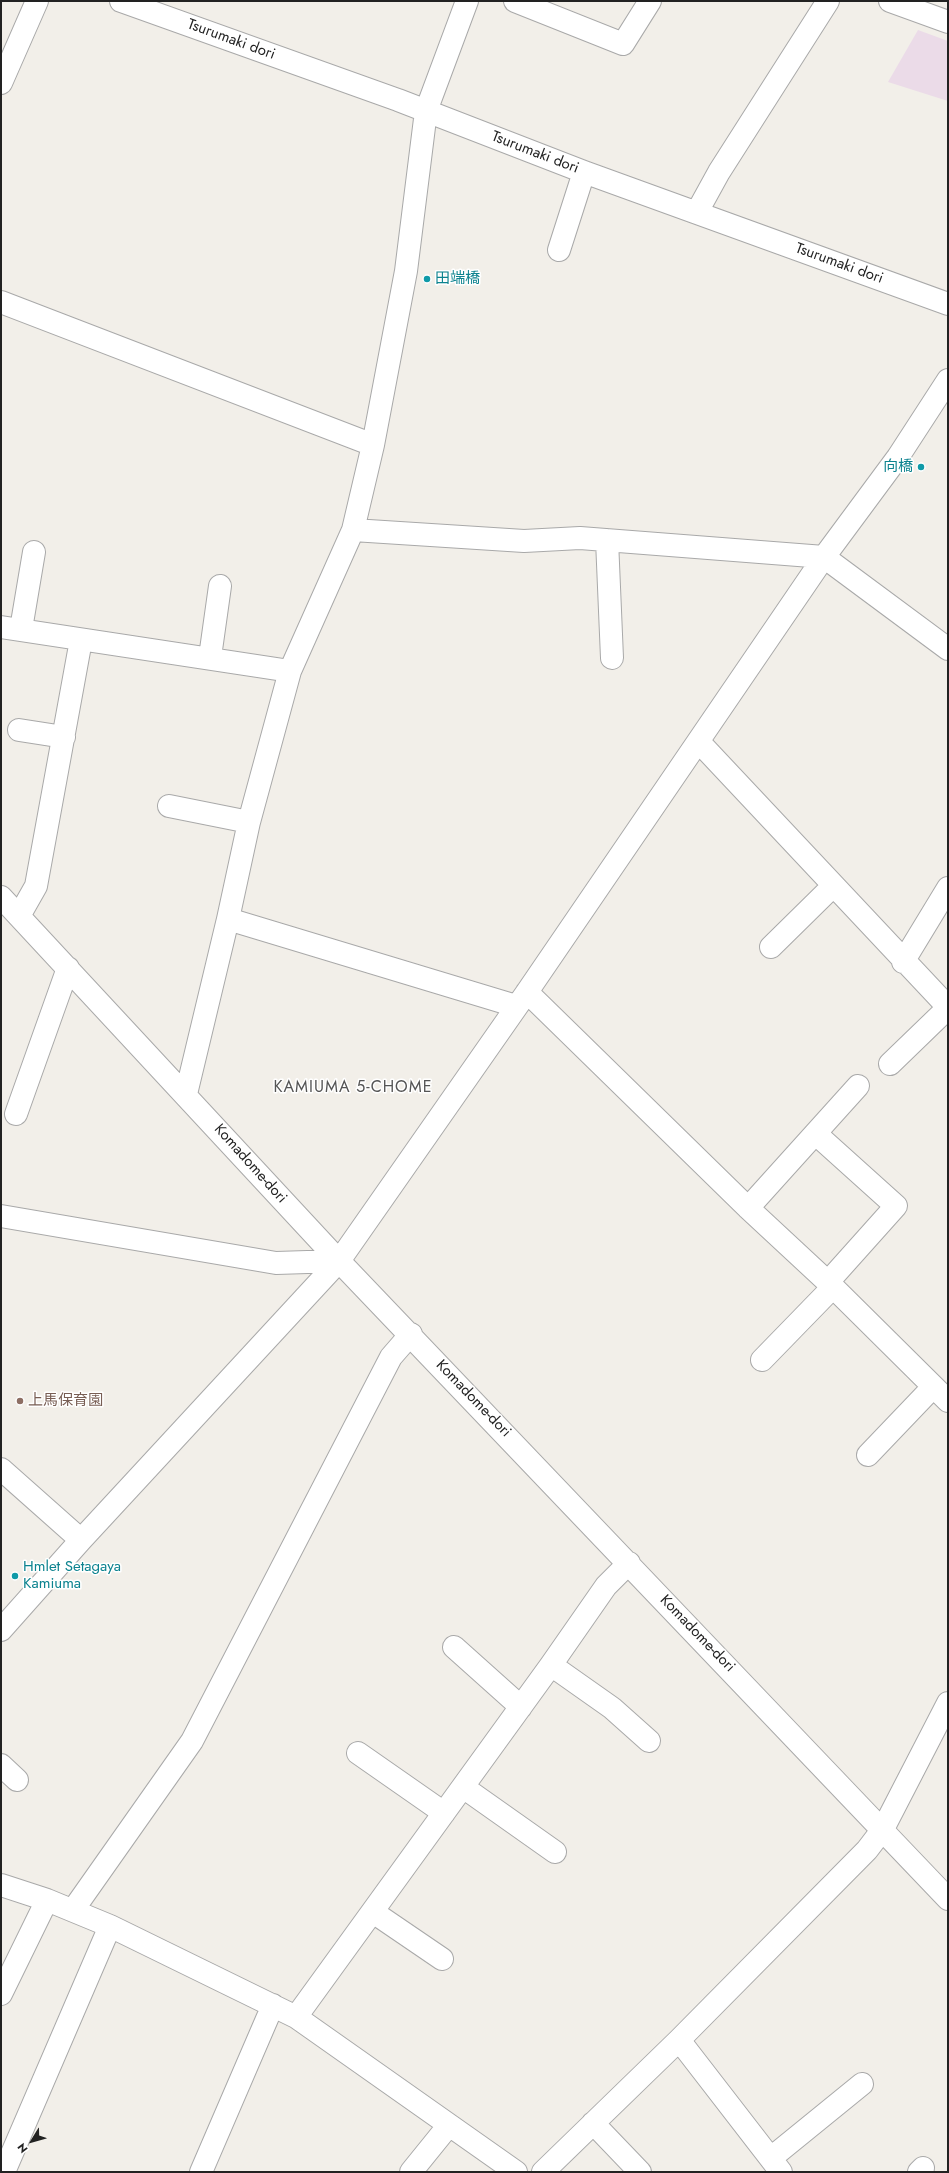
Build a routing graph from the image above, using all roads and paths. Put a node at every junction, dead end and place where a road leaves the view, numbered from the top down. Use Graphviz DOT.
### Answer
graph roads {
  1 [pos="36,1"];
  2 [pos="121,1"];
  3 [pos="467,1"];
  4 [pos="515,1"];
  5 [pos="650,1"];
  6 [pos="828,1"];
  7 [pos="890,1"];
  8 [pos="948,22"];
  9 [pos="1,83"];
  10 [pos="426,111"];
  11 [pos="584,172"];
  12 [pos="697,212"];
  13 [pos="559,250"];
  14 [pos="1,302"];
  15 [pos="948,304"];
  16 [pos="948,380"];
  17 [pos="373,445"];
  18 [pos="353,530"];
  19 [pos="607,540"];
  20 [pos="34,552"];
  21 [pos="824,557"];
  22 [pos="220,586"];
  23 [pos="11,628"];
  24 [pos="82,640"];
  25 [pos="948,649"];
  26 [pos="210,657"];
  27 [pos="612,658"];
  28 [pos="290,671"];
  29 [pos="19,730"];
  30 [pos="64,737"];
  31 [pos="699,742"];
  32 [pos="169,806"];
  33 [pos="249,822"];
  34 [pos="833,886"];
  35 [pos="948,888"];
  36 [pos="1,897"];
  37 [pos="19,916"];
  38 [pos="228,919"];
  39 [pos="772,947"];
  40 [pos="904,962"];
  41 [pos="68,968"];
  42 [pos="522,999"];
  43 [pos="948,1008"];
  44 [pos="890,1064"];
  45 [pos="858,1086"];
  46 [pos="186,1094"];
  47 [pos="16,1114"];
  48 [pos="816,1134"];
  49 [pos="748,1208"];
  50 [pos="1,1216"];
  51 [pos="339,1261"];
  52 [pos="830,1285"];
  53 [pos="411,1334"];
  54 [pos="762,1360"];
  55 [pos="940,1394"];
  56 [pos="868,1455"];
  57 [pos="1,1469"];
  58 [pos="81,1540"];
  59 [pos="629,1563"];
  60 [pos="1,1630"];
  61 [pos="454,1647"];
  62 [pos="551,1665"];
  63 [pos="948,1703"];
  64 [pos="521,1707"];
  65 [pos="648,1741"];
  66 [pos="358,1753"];
  67 [pos="1,1765"];
  68 [pos="16,1780"];
  69 [pos="463,1787"];
  70 [pos="444,1813"];
  71 [pos="884,1829"];
  72 [pos="555,1852"];
  73 [pos="1,1885"];
  74 [pos="948,1898"];
  75 [pos="48,1900"];
  76 [pos="73,1910"];
  77 [pos="373,1912"];
  78 [pos="110,1926"];
  79 [pos="442,1959"];
  80 [pos="1,1994"];
  81 [pos="273,2005"];
  82 [pos="296,2017"];
  83 [pos="679,2040"];
  84 [pos="862,2084"];
  85 [pos="593,2123"];
  86 [pos="448,2125"];
  87 [pos="776,2165"];
  88 [pos="4,2172"];
  89 [pos="201,2172"];
  90 [pos="411,2172"];
  91 [pos="516,2172"];
  92 [pos="543,2172"];
  93 [pos="640,2172"];
  1 -- 9 [label="street"];
  2 -- 10 [label="street, Tsurumaki dori"];
  3 -- 10 [label="street"];
  4 -- 5 [label="street"];
  6 -- 12 [label="street"];
  7 -- 8 [label="street"];
  10 -- 11 [label="street, Tsurumaki dori"];
  10 -- 17 [label="street"];
  11 -- 12 [label="street, Tsurumaki dori"];
  11 -- 13 [label="street"];
  12 -- 15 [label="street, Tsurumaki dori"];
  14 -- 17 [label="street"];
  16 -- 21 [label="street"];
  17 -- 18 [label="street"];
  18 -- 19 [label="street"];
  18 -- 28 [label="street"];
  19 -- 21 [label="street"];
  19 -- 27 [label="street"];
  20 -- 23 [label="street"];
  21 -- 25 [label="street"];
  21 -- 31 [label="street"];
  22 -- 26 [label="street"];
  23 -- 24 [label="street"];
  24 -- 26 [label="street"];
  24 -- 30 [label="street"];
  26 -- 28 [label="street"];
  28 -- 33 [label="street"];
  29 -- 30 [label="street"];
  30 -- 37 [label="street"];
  31 -- 34 [label="street"];
  31 -- 42 [label="street"];
  32 -- 33 [label="street"];
  33 -- 38 [label="street"];
  34 -- 39 [label="street"];
  34 -- 40 [label="street"];
  35 -- 40 [label="street"];
  36 -- 37 [label="street, Komadome-dori"];
  37 -- 41 [label="street, Komadome-dori"];
  38 -- 42 [label="street"];
  38 -- 46 [label="street"];
  40 -- 43 [label="street"];
  41 -- 46 [label="street, Komadome-dori"];
  41 -- 47 [label="street"];
  42 -- 49 [label="street"];
  42 -- 51 [label="street"];
  43 -- 44 [label="street"];
  45 -- 48 [label="street"];
  46 -- 51 [label="street, Komadome-dori"];
  48 -- 49 [label="street"];
  48 -- 52 [label="street"];
  49 -- 52 [label="street"];
  50 -- 51 [label="street"];
  51 -- 53 [label="street, Komadome-dori"];
  51 -- 58 [label="street"];
  52 -- 54 [label="street"];
  52 -- 55 [label="street"];
  53 -- 59 [label="street, Komadome-dori"];
  53 -- 76 [label="street"];
  55 -- 56 [label="street"];
  57 -- 58 [label="street"];
  58 -- 60 [label="street"];
  59 -- 62 [label="street"];
  59 -- 71 [label="street, Komadome-dori"];
  61 -- 64 [label="street"];
  62 -- 64 [label="street"];
  62 -- 65 [label="street"];
  63 -- 71 [label="street"];
  64 -- 69 [label="street"];
  66 -- 70 [label="street"];
  67 -- 68 [label="street"];
  69 -- 70 [label="street"];
  69 -- 72 [label="street"];
  70 -- 77 [label="street"];
  71 -- 74 [label="street, Komadome-dori"];
  71 -- 83 [label="street"];
  73 -- 75 [label="street"];
  75 -- 76 [label="street"];
  75 -- 80 [label="street"];
  76 -- 78 [label="street"];
  77 -- 79 [label="street"];
  77 -- 82 [label="street"];
  78 -- 81 [label="street"];
  78 -- 88 [label="street"];
  81 -- 82 [label="street"];
  81 -- 89 [label="street"];
  82 -- 86 [label="street"];
  83 -- 85 [label="street"];
  83 -- 87 [label="street"];
  84 -- 87 [label="street"];
  85 -- 92 [label="street"];
  85 -- 93 [label="street"];
  86 -- 90 [label="street"];
  86 -- 91 [label="street"];
}
